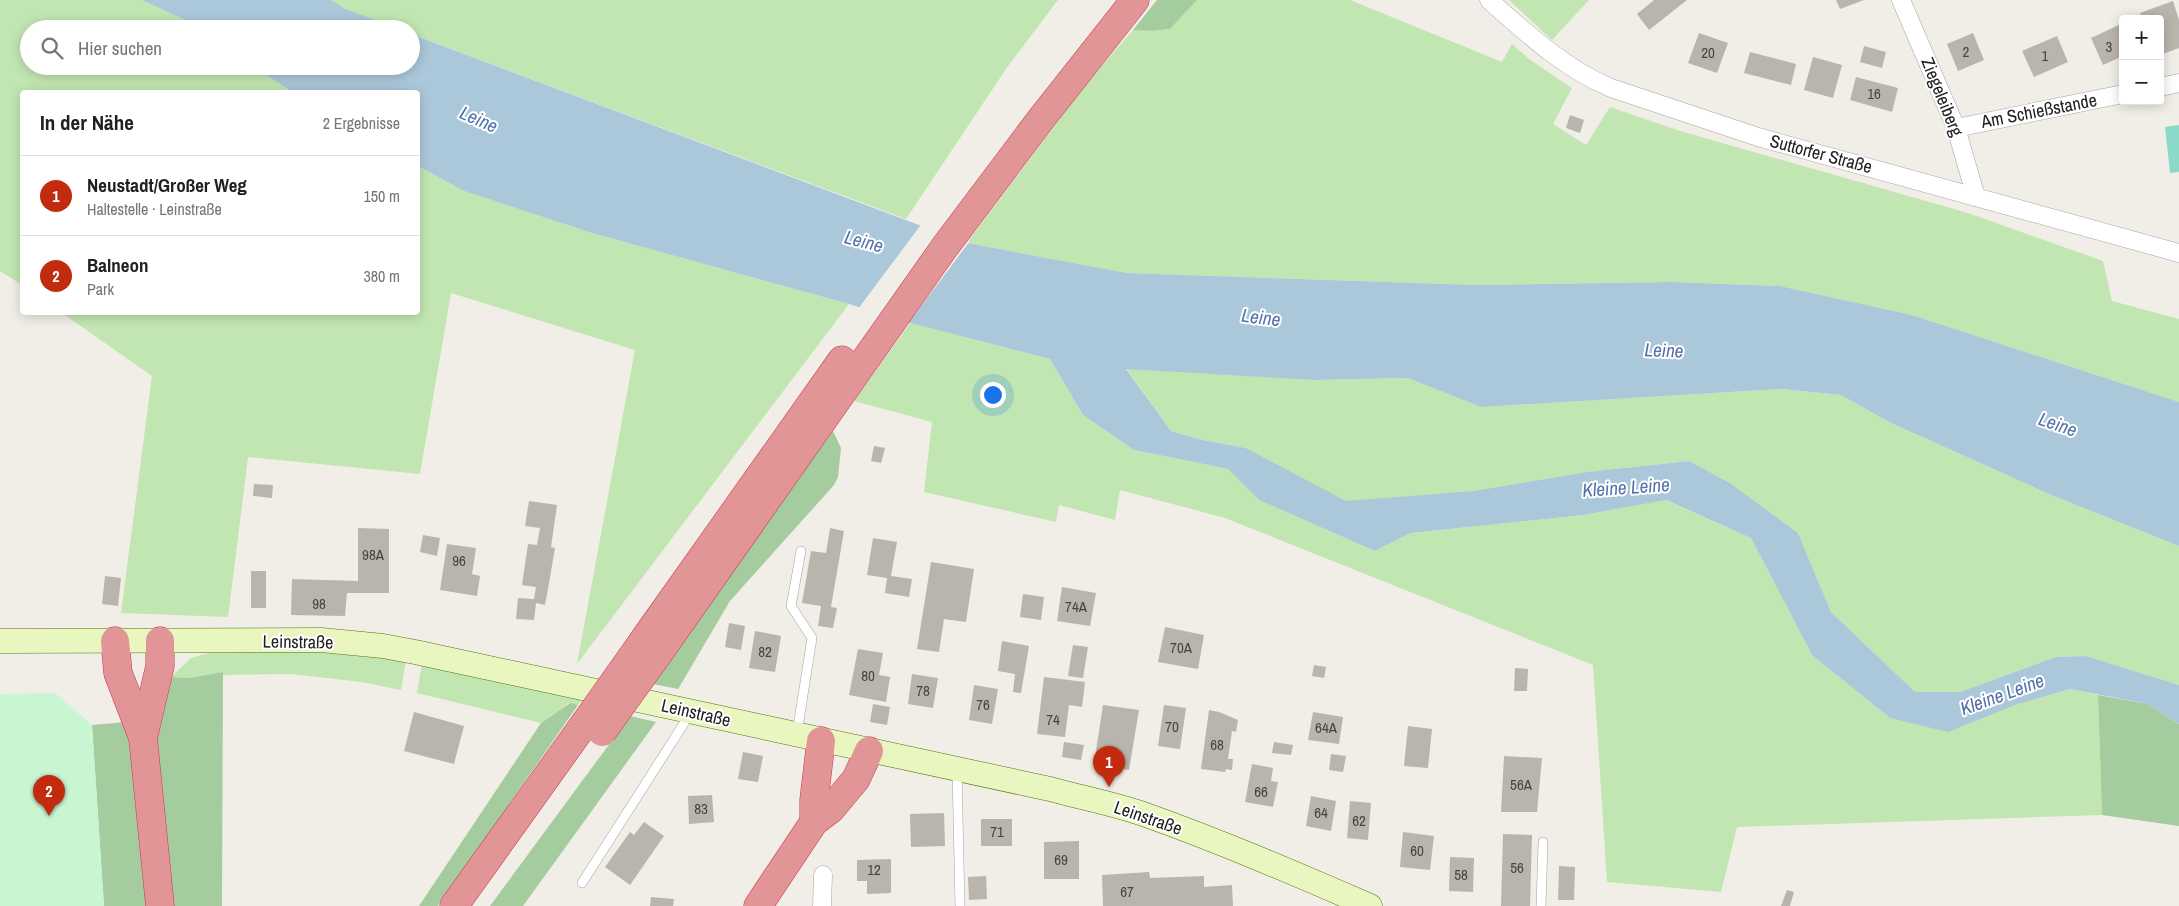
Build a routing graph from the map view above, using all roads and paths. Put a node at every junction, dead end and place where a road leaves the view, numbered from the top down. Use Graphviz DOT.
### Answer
graph roads {
  1 [pos="1110,0"];
  2 [pos="1135,0"];
  3 [pos="1489,0"];
  4 [pos="1901,0"];
  5 [pos="2179,83"];
  6 [pos="2164,86"];
  7 [pos="2119,95"];
  8 [pos="1956,128"];
  9 [pos="1976,197"];
  10 [pos="2179,254"];
  11 [pos="781,463"];
  12 [pos="801,551"];
  13 [pos="0,641"];
  14 [pos="115,641"];
  15 [pos="160,641"];
  16 [pos="689,712"];
  17 [pos="143,738"];
  18 [pos="809,738"];
  19 [pos="869,751"];
  20 [pos="957,769"];
  21 [pos="814,822"];
  22 [pos="1542,842"];
  23 [pos="823,875"];
  24 [pos="582,883"];
  25 [pos="472,905"];
  26 [pos="160,906"];
  27 [pos="758,906"];
  28 [pos="822,906"];
  29 [pos="960,906"];
  30 [pos="1370,906"];
  31 [pos="1541,906"];
  1 -- 11 [label="highway"];
  2 -- 11 [label="highway"];
  3 -- 9 [label="street, Suttorfer Straße"];
  4 -- 8 [label="street, Ziegeleiberg"];
  5 -- 6 [label="street"];
  7 -- 8 [label="street, Am Schießstande"];
  8 -- 9 [label="street, Ziegeleiberg"];
  9 -- 10 [label="street, Suttorfer Straße"];
  11 -- 25 [label="highway, bridge"];
  12 -- 18 [label="lane"];
  13 -- 14 [label="main road, Leinstraße"];
  14 -- 15 [label="main road, Leinstraße"];
  14 -- 17 [label="highway"];
  15 -- 16 [label="main road, Leinstraße"];
  15 -- 17 [label="highway"];
  16 -- 18 [label="main road, Leinstraße"];
  16 -- 24 [label="lane"];
  17 -- 26 [label="highway"];
  18 -- 19 [label="main road, Leinstraße"];
  18 -- 21 [label="highway"];
  19 -- 20 [label="main road, Leinstraße"];
  19 -- 21 [label="highway"];
  20 -- 29 [label="lane"];
  20 -- 30 [label="main road, Leinstraße"];
  21 -- 27 [label="highway"];
  22 -- 31 [label="lane"];
  23 -- 28 [label="street"];
}
